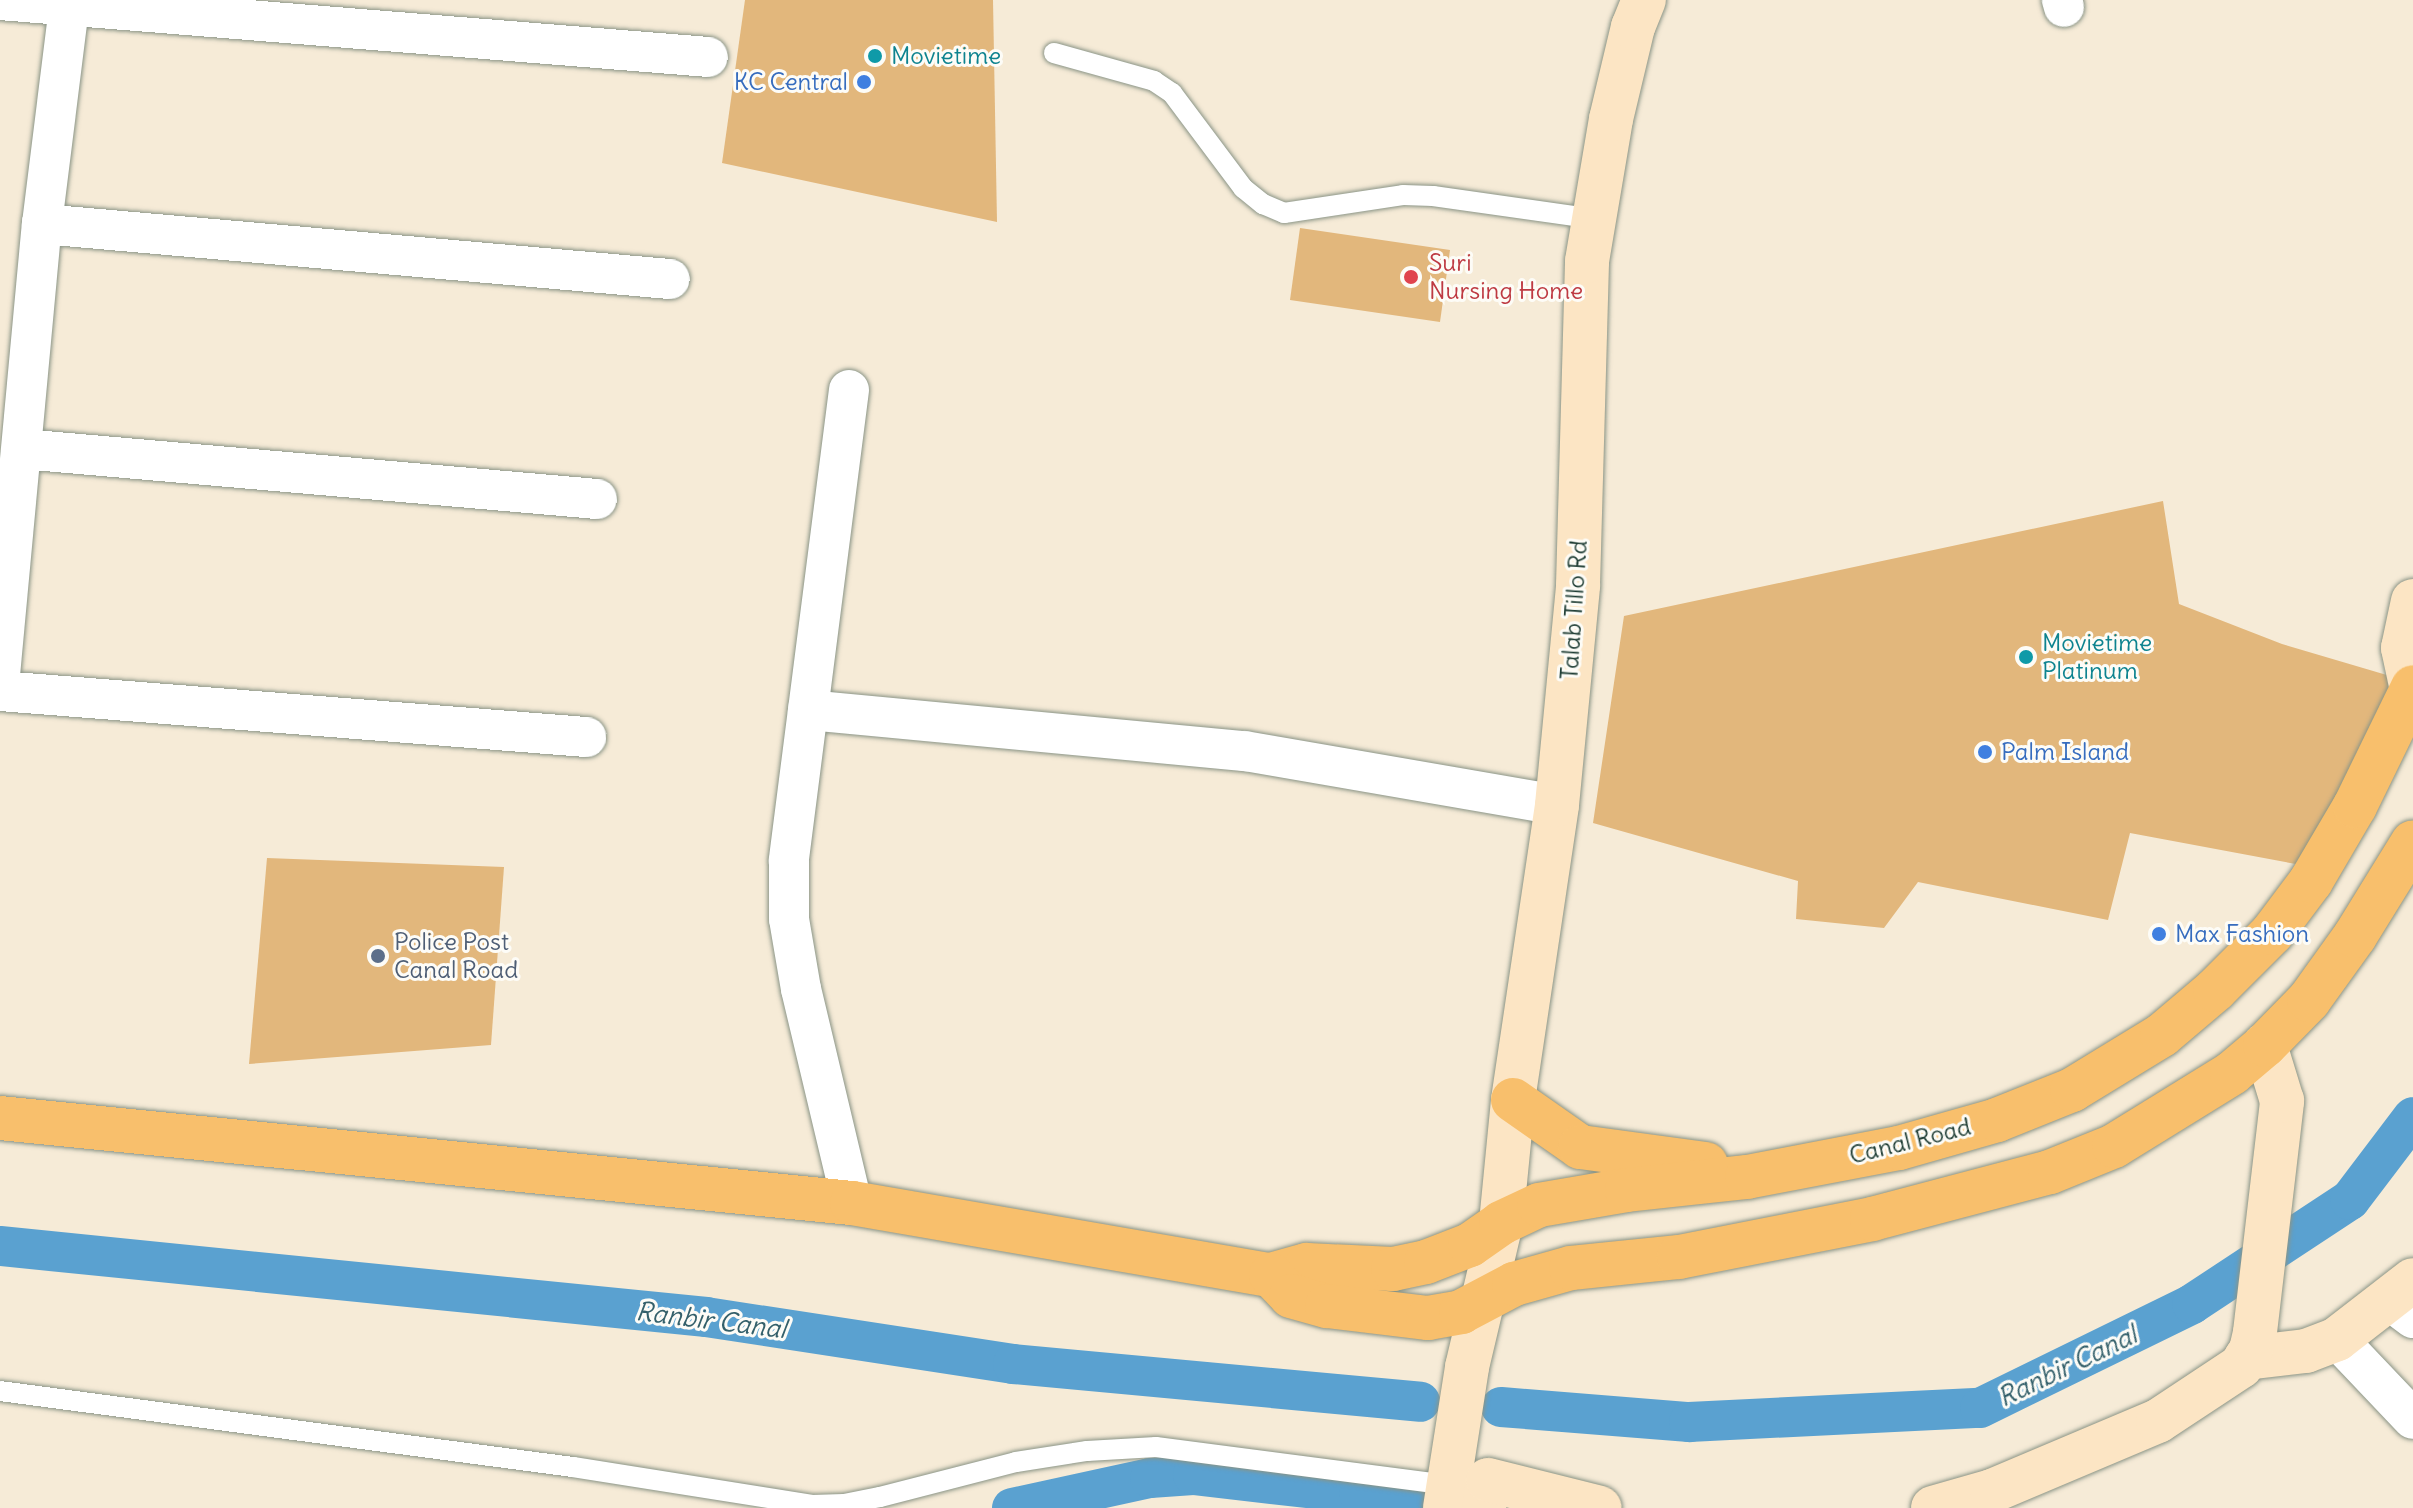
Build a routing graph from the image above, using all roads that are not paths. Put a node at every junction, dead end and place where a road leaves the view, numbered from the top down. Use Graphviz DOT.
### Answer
graph roads {
  1 [pos="0,0"];
  2 [pos="1644,0"];
  3 [pos="69,6"];
  4 [pos="1054,53"];
  5 [pos="708,57"];
  6 [pos="1594,219"];
  7 [pos="42,224"];
  8 [pos="670,279"];
  9 [pos="849,390"];
  10 [pos="22,449"];
  11 [pos="597,499"];
  12 [pos="2413,601"];
  13 [pos="0,675"];
  14 [pos="2412,689"];
  15 [pos="0,691"];
  16 [pos="808,710"];
  17 [pos="586,737"];
  18 [pos="1557,805"];
  19 [pos="2413,842"];
  20 [pos="2265,1045"];
  21 [pos="1513,1100"];
  22 [pos="0,1118"];
  23 [pos="1759,1175"];
  24 [pos="852,1203"];
  25 [pos="1501,1223"];
  26 [pos="1271,1275"];
  27 [pos="1497,1294"];
  28 [pos="2405,1299"];
  29 [pos="2337,1339"];
  30 [pos="2246,1358"];
  31 [pos="0,1391"];
  32 [pos="2413,1419"];
  33 [pos="1446,1496"];
  34 [pos="1484,1508"];
  35 [pos="1600,1508"];
  36 [pos="1933,1508"];
  1 -- 3 [label="street"];
  2 -- 6 [label="main road, Talab Tillo Rd"];
  3 -- 5 [label="street"];
  3 -- 7 [label="street"];
  4 -- 6 [label="lane"];
  6 -- 18 [label="main road, Talab Tillo Rd"];
  7 -- 8 [label="street"];
  7 -- 10 [label="street"];
  9 -- 16 [label="street"];
  10 -- 11 [label="street"];
  10 -- 13 [label="street"];
  12 -- 14 [label="main road"];
  14 -- 23 [label="highway, Canal Road"];
  15 -- 17 [label="street"];
  16 -- 18 [label="street"];
  16 -- 24 [label="street"];
  18 -- 21 [label="main road, Talab Tillo Rd"];
  19 -- 20 [label="highway"];
  20 -- 27 [label="highway"];
  20 -- 30 [label="main road"];
  21 -- 23 [label="highway"];
  21 -- 25 [label="main road, Talab Tillo Rd"];
  22 -- 24 [label="highway"];
  23 -- 25 [label="highway, Canal Road"];
  24 -- 26 [label="highway"];
  25 -- 26 [label="highway, Canal Road"];
  25 -- 27 [label="main road"];
  26 -- 27 [label="highway"];
  27 -- 33 [label="main road"];
  28 -- 29 [label="main road"];
  29 -- 30 [label="main road"];
  29 -- 32 [label="street"];
  30 -- 36 [label="main road"];
  31 -- 33 [label="lane"];
  34 -- 35 [label="main road"];
}
